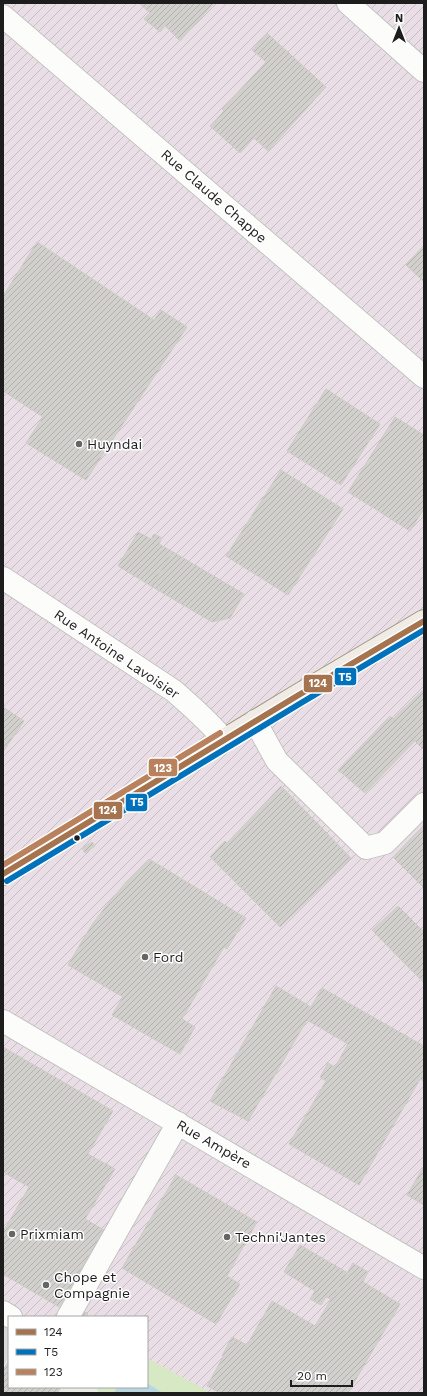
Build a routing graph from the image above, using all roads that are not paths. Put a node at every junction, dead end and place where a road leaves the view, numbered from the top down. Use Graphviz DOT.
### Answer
graph roads {
  1 [pos="348,3"];
  2 [pos="3,16"];
  3 [pos="424,71"];
  4 [pos="424,376"];
  5 [pos="3,578"];
  6 [pos="424,621"];
  7 [pos="255,721"];
  8 [pos="224,740"];
  9 [pos="424,804"];
  10 [pos="3,874"];
  11 [pos="3,1021"];
  12 [pos="178,1123"];
  13 [pos="424,1268"];
  14 [pos="69,1316"];
  1 -- 3 [label="street"];
  2 -- 4 [label="street, Rue Claude Chappe"];
  5 -- 8 [label="street, Rue Antoine Lavoisier"];
  6 -- 7 [label="main road"];
  7 -- 8 [label="main road"];
  7 -- 9 [label="street"];
  8 -- 10 [label="main road"];
  11 -- 12 [label="street, Rue Ampère"];
  12 -- 13 [label="street, Rue Ampère"];
  12 -- 14 [label="street"];
}
